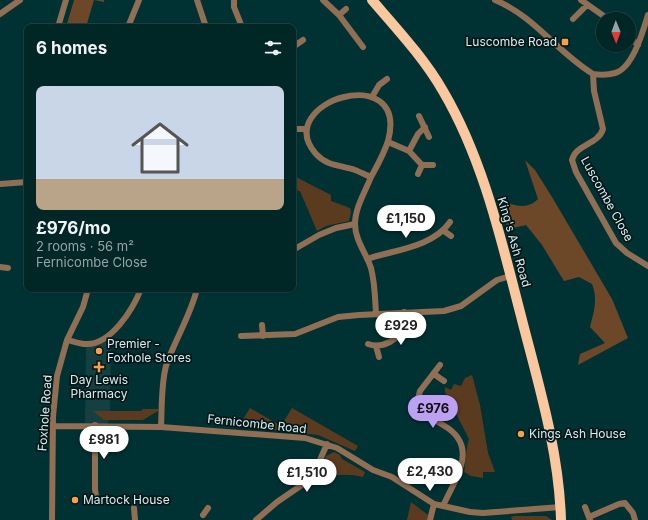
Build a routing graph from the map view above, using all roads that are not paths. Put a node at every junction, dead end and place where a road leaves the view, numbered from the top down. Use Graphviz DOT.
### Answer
graph roads {
  1 [pos="20,0"];
  2 [pos="66,0"];
  3 [pos="139,0"];
  4 [pos="196,0"];
  5 [pos="234,0"];
  6 [pos="323,0"];
  7 [pos="372,0"];
  8 [pos="581,0"];
  9 [pos="499,1"];
  10 [pos="587,5"];
  11 [pos="346,9"];
  12 [pos="598,12"];
  13 [pos="0,14"];
  14 [pos="339,15"];
  15 [pos="648,15"];
  16 [pos="573,19"];
  17 [pos="59,24"];
  18 [pos="129,24"];
  19 [pos="205,24"];
  20 [pos="241,24"];
  21 [pos="303,40"];
  22 [pos="638,44"];
  23 [pos="296,45"];
  24 [pos="363,47"];
  25 [pos="593,74"];
  26 [pos="386,79"];
  27 [pos="372,97"];
  28 [pos="419,116"];
  29 [pos="425,127"];
  30 [pos="296,129"];
  31 [pos="307,129"];
  32 [pos="429,137"];
  33 [pos="388,142"];
  34 [pos="409,151"];
  35 [pos="422,165"];
  36 [pos="433,165"];
  37 [pos="418,174"];
  38 [pos="371,178"];
  39 [pos="24,182"];
  40 [pos="0,184"];
  41 [pos="450,222"];
  42 [pos="355,224"];
  43 [pos="444,230"];
  44 [pos="451,236"];
  45 [pos="296,248"];
  46 [pos="367,259"];
  47 [pos="648,266"];
  48 [pos="0,267"];
  49 [pos="8,268"];
  50 [pos="510,276"];
  51 [pos="87,292"];
  52 [pos="140,292"];
  53 [pos="196,292"];
  54 [pos="404,312"];
  55 [pos="376,314"];
  56 [pos="262,325"];
  57 [pos="241,336"];
  58 [pos="263,336"];
  59 [pos="67,340"];
  60 [pos="368,344"];
  61 [pos="376,346"];
  62 [pos="379,357"];
  63 [pos="440,365"];
  64 [pos="434,374"];
  65 [pos="444,381"];
  66 [pos="95,425"];
  67 [pos="53,426"];
  68 [pos="161,427"];
  69 [pos="327,444"];
  70 [pos="96,497"];
  71 [pos="434,504"];
  72 [pos="443,506"];
  73 [pos="561,507"];
  74 [pos="585,507"];
  75 [pos="134,508"];
  76 [pos="208,508"];
  77 [pos="203,515"];
  78 [pos="590,519"];
  79 [pos="52,520"];
  80 [pos="135,520"];
  81 [pos="256,520"];
  82 [pos="430,520"];
  83 [pos="561,520"];
  84 [pos="635,520"];
  1 -- 13 [label="street"];
  2 -- 17 [label="street"];
  3 -- 18 [label="street"];
  4 -- 19 [label="street"];
  5 -- 20 [label="street"];
  6 -- 14 [label="street"];
  7 -- 50 [label="highway, King's Ash Road"];
  8 -- 10 [label="street"];
  9 -- 25 [label="street"];
  10 -- 12 [label="street"];
  10 -- 16 [label="street"];
  11 -- 14 [label="street"];
  14 -- 24 [label="street"];
  15 -- 22 [label="street"];
  21 -- 23 [label="street"];
  22 -- 25 [label="street"];
  25 -- 47 [label="street, Luscombe Close"];
  26 -- 27 [label="street"];
  27 -- 31 [label="street"];
  27 -- 33 [label="street"];
  28 -- 29 [label="street"];
  29 -- 32 [label="street"];
  29 -- 34 [label="street"];
  30 -- 31 [label="street"];
  31 -- 38 [label="street"];
  33 -- 34 [label="street"];
  33 -- 38 [label="street"];
  34 -- 35 [label="street"];
  35 -- 36 [label="street"];
  35 -- 37 [label="street"];
  38 -- 42 [label="street"];
  39 -- 40 [label="street"];
  41 -- 43 [label="street"];
  42 -- 45 [label="street"];
  42 -- 46 [label="street"];
  43 -- 44 [label="street"];
  43 -- 46 [label="street"];
  46 -- 55 [label="street"];
  48 -- 49 [label="street"];
  50 -- 54 [label="street"];
  50 -- 73 [label="highway, King's Ash Road"];
  51 -- 59 [label="street, Foxhole Road"];
  52 -- 59 [label="street"];
  53 -- 68 [label="street"];
  54 -- 55 [label="street"];
  54 -- 61 [label="street"];
  55 -- 58 [label="street"];
  56 -- 58 [label="street"];
  57 -- 58 [label="street"];
  59 -- 67 [label="street, Foxhole Road"];
  60 -- 61 [label="street"];
  61 -- 62 [label="street"];
  63 -- 64 [label="street"];
  64 -- 65 [label="street"];
  64 -- 72 [label="street"];
  66 -- 67 [label="street, Fernicombe Road"];
  66 -- 68 [label="street, Fernicombe Road"];
  66 -- 70 [label="street"];
  67 -- 79 [label="street, Foxhole Road"];
  68 -- 69 [label="street, Fernicombe Road"];
  69 -- 71 [label="street, Fernicombe Road"];
  69 -- 81 [label="street"];
  71 -- 72 [label="street, Fernicombe Road"];
  71 -- 82 [label="street"];
  72 -- 73 [label="street, Fernicombe Road"];
  73 -- 83 [label="highway, King's Ash Road"];
  74 -- 78 [label="street"];
  75 -- 80 [label="street"];
  76 -- 77 [label="street"];
  78 -- 84 [label="street"];
}
